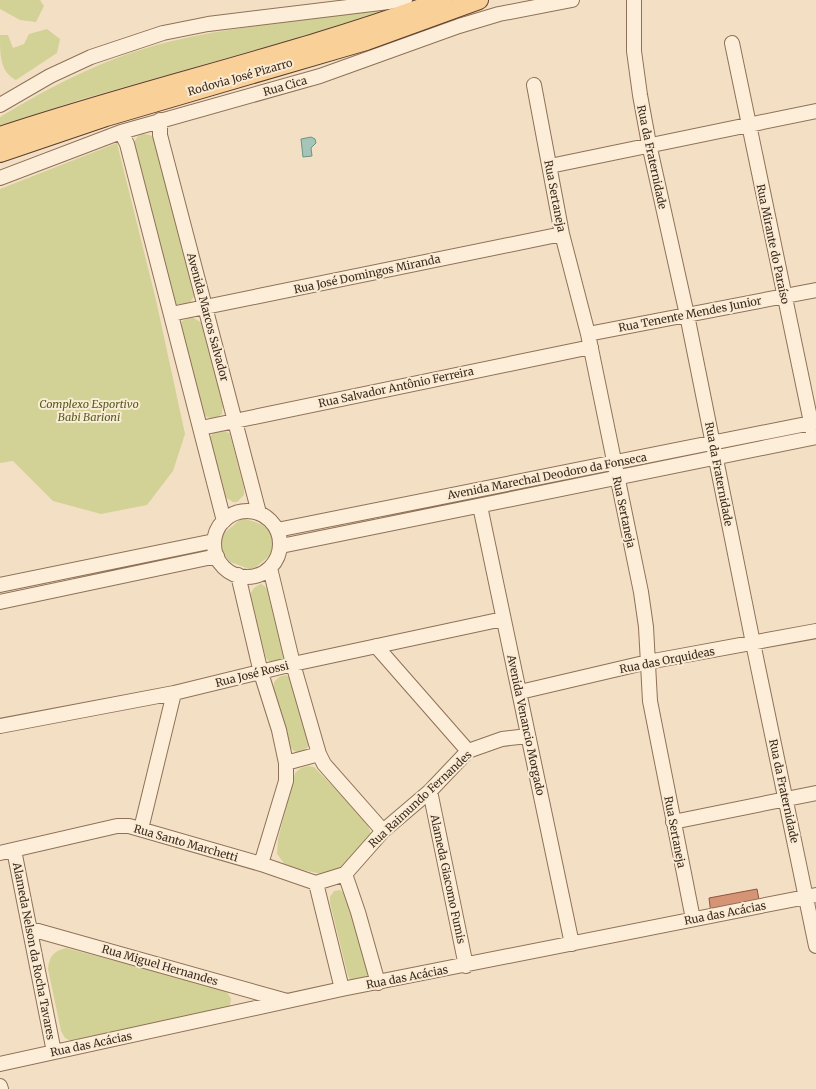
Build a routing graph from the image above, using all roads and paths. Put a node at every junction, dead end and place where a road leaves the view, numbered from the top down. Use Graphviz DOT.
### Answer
graph roads {
  1 [pos="443,0"];
  2 [pos="479,0"];
  3 [pos="572,0"];
  4 [pos="634,0"];
  5 [pos="412,4"];
  6 [pos="732,43"];
  7 [pos="534,85"];
  8 [pos="0,105"];
  9 [pos="816,111"];
  10 [pos="160,120"];
  11 [pos="748,124"];
  12 [pos="121,132"];
  13 [pos="0,136"];
  14 [pos="649,144"];
  15 [pos="0,153"];
  16 [pos="550,166"];
  17 [pos="0,178"];
  18 [pos="562,234"];
  19 [pos="816,290"];
  20 [pos="784,296"];
  21 [pos="205,308"];
  22 [pos="171,314"];
  23 [pos="687,315"];
  24 [pos="589,340"];
  25 [pos="235,420"];
  26 [pos="814,423"];
  27 [pos="201,428"];
  28 [pos="815,440"];
  29 [pos="713,442"];
  30 [pos="716,457"];
  31 [pos="614,463"];
  32 [pos="617,479"];
  33 [pos="480,506"];
  34 [pos="258,513"];
  35 [pos="224,521"];
  36 [pos="277,530"];
  37 [pos="214,541"];
  38 [pos="281,546"];
  39 [pos="217,556"];
  40 [pos="270,568"];
  41 [pos="238,575"];
  42 [pos="0,585"];
  43 [pos="0,602"];
  44 [pos="503,619"];
  45 [pos="816,631"];
  46 [pos="752,643"];
  47 [pos="376,646"];
  48 [pos="648,662"];
  49 [pos="293,664"];
  50 [pos="261,672"];
  51 [pos="520,692"];
  52 [pos="174,693"];
  53 [pos="0,726"];
  54 [pos="528,736"];
  55 [pos="468,751"];
  56 [pos="319,754"];
  57 [pos="286,763"];
  58 [pos="430,791"];
  59 [pos="816,793"];
  60 [pos="786,799"];
  61 [pos="673,822"];
  62 [pos="141,829"];
  63 [pos="382,832"];
  64 [pos="14,850"];
  65 [pos="0,853"];
  66 [pos="261,864"];
  67 [pos="345,874"];
  68 [pos="316,883"];
  69 [pos="811,896"];
  70 [pos="693,919"];
  71 [pos="31,929"];
  72 [pos="572,944"];
  73 [pos="816,946"];
  74 [pos="466,966"];
  75 [pos="378,983"];
  76 [pos="342,990"];
  77 [pos="289,1002"];
  78 [pos="54,1052"];
  79 [pos="0,1064"];
  1 -- 5 [label="main road, Rodovia José Pizarro"];
  2 -- 15 [label="main road, Rodovia José Pizarro"];
  3 -- 10 [label="street, Rua Cica"];
  4 -- 14 [label="street, Rua da Fraternidade"];
  5 -- 8 [label="street"];
  5 -- 13 [label="main road, Rodovia José Pizarro"];
  6 -- 11 [label="street, Rua Mirante do Paraíso"];
  7 -- 16 [label="street, Rua Sertaneja"];
  9 -- 11 [label="street"];
  10 -- 12 [label="street, Rua Cica"];
  10 -- 21 [label="street, Avenida Marcos Salvador"];
  11 -- 14 [label="street"];
  11 -- 20 [label="street, Rua Mirante do Paraíso"];
  12 -- 17 [label="street, Rua Cica"];
  12 -- 22 [label="street"];
  14 -- 16 [label="street"];
  14 -- 23 [label="street, Rua da Fraternidade"];
  16 -- 18 [label="street, Rua Sertaneja"];
  18 -- 21 [label="street, Rua José Domingos Miranda"];
  18 -- 24 [label="street, Rua Sertaneja"];
  19 -- 20 [label="street, Rua Tenente Mendes Junior"];
  20 -- 23 [label="street, Rua Tenente Mendes Junior"];
  20 -- 26 [label="street, Rua Mirante do Paraíso"];
  21 -- 22 [label="street, Rua José Domingos Miranda"];
  21 -- 25 [label="street, Avenida Marcos Salvador"];
  22 -- 27 [label="street"];
  23 -- 24 [label="street, Rua Tenente Mendes Junior"];
  23 -- 29 [label="street, Rua da Fraternidade"];
  24 -- 25 [label="street, Rua Salvador Antônio Ferreira"];
  24 -- 31 [label="street, Rua Sertaneja"];
  25 -- 27 [label="street, Rua Salvador Antônio Ferreira"];
  25 -- 34 [label="street, Avenida Marcos Salvador"];
  26 -- 28 [label="street, Rua Mirante do Paraíso"];
  26 -- 29 [label="street, Avenida Marechal Deodoro da Fonseca"];
  27 -- 35 [label="street"];
  28 -- 30 [label="street, Avenida Marechal Deodoro da Fonseca"];
  29 -- 30 [label="street, Rua da Fraternidade"];
  29 -- 31 [label="street, Avenida Marechal Deodoro da Fonseca"];
  30 -- 32 [label="street, Avenida Marechal Deodoro da Fonseca"];
  30 -- 46 [label="street, Rua da Fraternidade"];
  31 -- 32 [label="street, Rua Sertaneja"];
  31 -- 36 [label="street, Avenida Marechal Deodoro da Fonseca"];
  32 -- 33 [label="street, Avenida Marechal Deodoro da Fonseca"];
  32 -- 48 [label="street, Rua Sertaneja"];
  33 -- 38 [label="street, Avenida Marechal Deodoro da Fonseca"];
  33 -- 44 [label="street, Avenida Venancio Morgado"];
  34 -- 35 [label="street"];
  34 -- 36 [label="street"];
  35 -- 37 [label="street"];
  36 -- 38 [label="street"];
  37 -- 39 [label="street"];
  37 -- 42 [label="street"];
  38 -- 40 [label="street"];
  39 -- 41 [label="street"];
  39 -- 43 [label="street"];
  40 -- 41 [label="street"];
  40 -- 49 [label="street"];
  41 -- 50 [label="street"];
  44 -- 47 [label="street, Rua José Rossi"];
  44 -- 51 [label="street, Avenida Venancio Morgado"];
  45 -- 46 [label="street, Rua das Orquideas"];
  46 -- 48 [label="street, Rua das Orquideas"];
  46 -- 60 [label="street, Rua da Fraternidade"];
  47 -- 49 [label="street, Rua José Rossi"];
  47 -- 55 [label="street"];
  48 -- 51 [label="street, Rua das Orquideas"];
  48 -- 61 [label="street, Rua Sertaneja"];
  49 -- 50 [label="street, Rua José Rossi"];
  49 -- 56 [label="street"];
  50 -- 52 [label="street, Rua José Rossi"];
  50 -- 57 [label="street"];
  51 -- 54 [label="street, Avenida Venancio Morgado"];
  52 -- 53 [label="street, Rua José Rossi"];
  52 -- 62 [label="street"];
  54 -- 55 [label="street, Rua Raimundo Fernandes"];
  54 -- 72 [label="street, Avenida Venancio Morgado"];
  55 -- 58 [label="street, Rua Raimundo Fernandes"];
  56 -- 57 [label="street"];
  56 -- 63 [label="street"];
  57 -- 66 [label="street"];
  58 -- 63 [label="street, Rua Raimundo Fernandes"];
  58 -- 74 [label="street, Alameda Giacomo Fumis"];
  59 -- 60 [label="street"];
  60 -- 61 [label="street"];
  60 -- 69 [label="street, Rua da Fraternidade"];
  61 -- 70 [label="street, Rua Sertaneja"];
  62 -- 64 [label="street, Rua Santo Marchetti"];
  62 -- 66 [label="street, Rua Santo Marchetti"];
  63 -- 67 [label="street, Rua Raimundo Fernandes"];
  64 -- 65 [label="street, Rua Santo Marchetti"];
  64 -- 71 [label="street, Alameda Nelson da Rocha Tavares"];
  66 -- 68 [label="street, Rua Santo Marchetti"];
  67 -- 68 [label="street"];
  67 -- 75 [label="street"];
  68 -- 76 [label="street"];
  69 -- 70 [label="street, Rua das Acácias"];
  69 -- 73 [label="street, Rua da Fraternidade"];
  70 -- 72 [label="street, Rua das Acácias"];
  71 -- 77 [label="street, Rua Miguel Hernandes"];
  71 -- 78 [label="street, Alameda Nelson da Rocha Tavares"];
  72 -- 74 [label="street, Rua das Acácias"];
  74 -- 75 [label="street, Rua das Acácias"];
  75 -- 76 [label="street, Rua das Acácias"];
  76 -- 77 [label="street, Rua das Acácias"];
  77 -- 78 [label="street, Rua das Acácias"];
  78 -- 79 [label="street, Rua das Acácias"];
}
